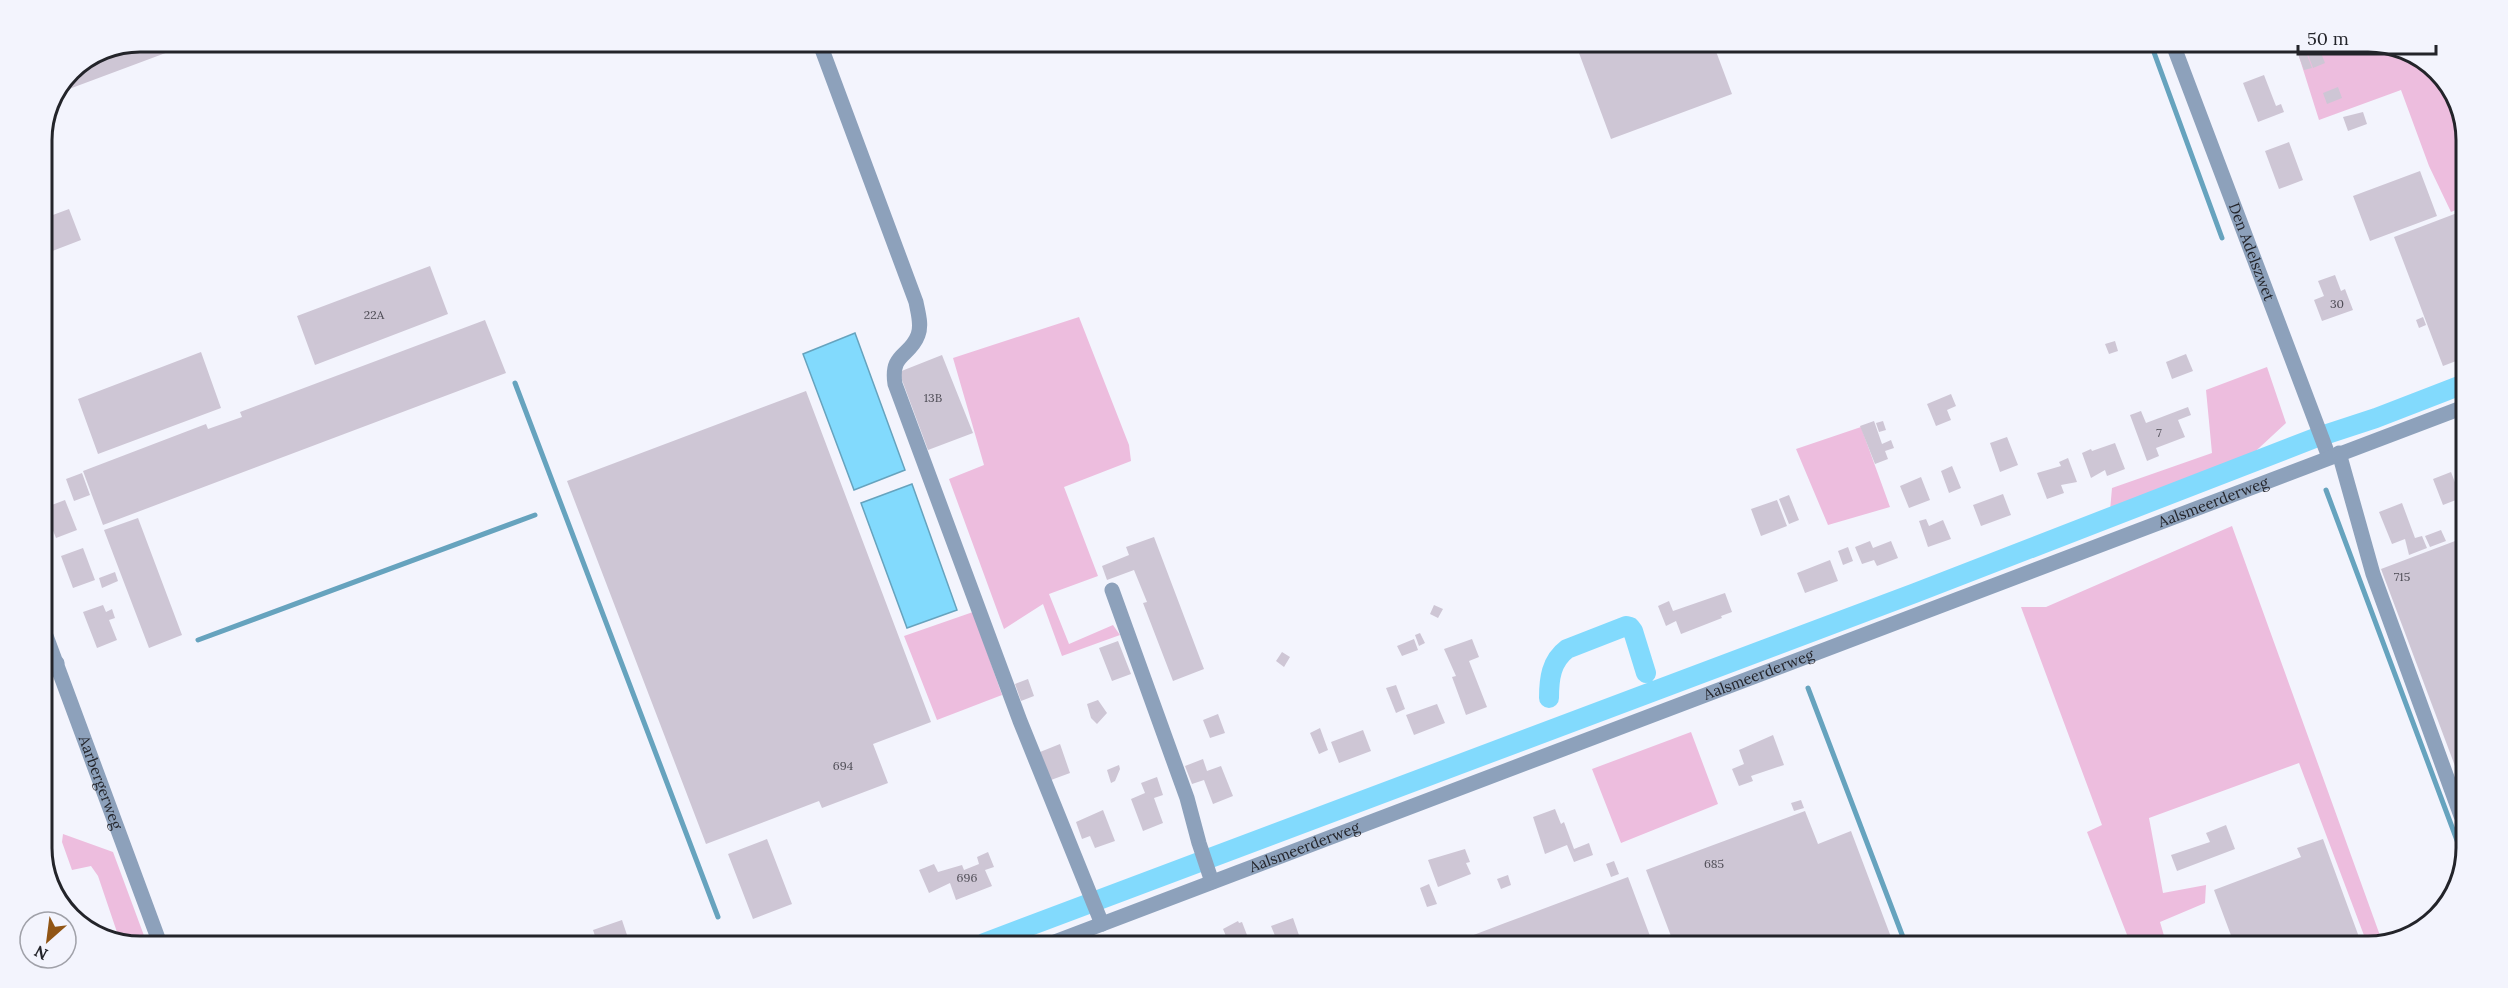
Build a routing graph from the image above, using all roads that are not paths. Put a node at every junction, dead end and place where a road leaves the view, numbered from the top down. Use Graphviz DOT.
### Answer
graph roads {
  1 [pos="823,53"];
  2 [pos="2176,53"];
  3 [pos="2455,410"];
  4 [pos="2334,455"];
  5 [pos="1112,590"];
  6 [pos="53,675"];
  7 [pos="2456,802"];
  8 [pos="1212,882"];
  9 [pos="1100,919"];
  10 [pos="157,936"];
  11 [pos="1066,936"];
  1 -- 9 [label="street"];
  2 -- 4 [label="street, Den Adelszwet"];
  3 -- 4 [label="street, Aalsmeerderweg"];
  4 -- 7 [label="street, Den Adelszwet"];
  4 -- 8 [label="street, Aalsmeerderweg"];
  5 -- 8 [label="street"];
  6 -- 10 [label="street, Aarbergerweg"];
  8 -- 9 [label="street, Aalsmeerderweg"];
  9 -- 11 [label="street, Aalsmeerderweg"];
}
